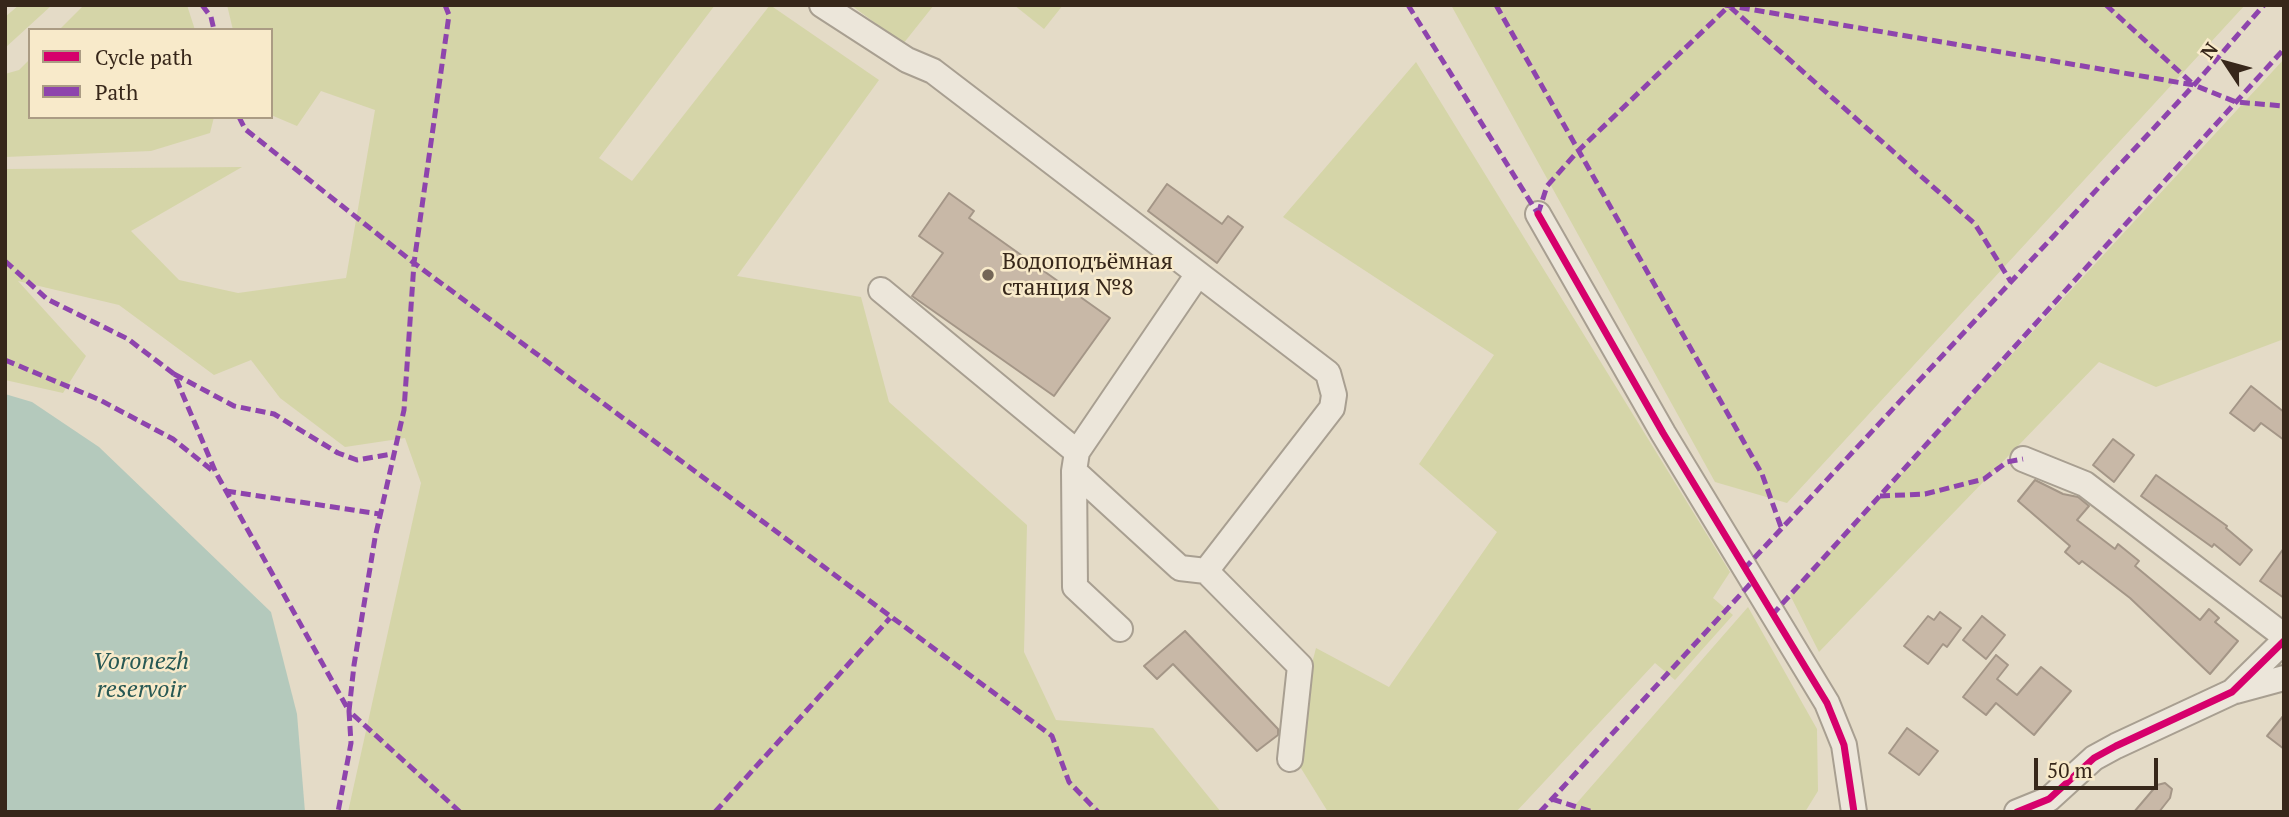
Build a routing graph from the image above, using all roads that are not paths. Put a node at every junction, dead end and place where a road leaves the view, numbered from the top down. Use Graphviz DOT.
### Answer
graph roads {
  1 [pos="822,5"];
  2 [pos="1538,214"];
  3 [pos="1198,274"];
  4 [pos="881,290"];
  5 [pos="2023,459"];
  6 [pos="1075,462"];
  7 [pos="1206,571"];
  8 [pos="1120,629"];
  9 [pos="2284,639"];
  10 [pos="2284,678"];
  11 [pos="2232,692"];
  12 [pos="1290,759"];
  13 [pos="2058,806"];
  14 [pos="1854,812"];
  15 [pos="2017,812"];
  1 -- 3 [label="street"];
  2 -- 14 [label="street"];
  3 -- 6 [label="street"];
  3 -- 7 [label="street"];
  4 -- 6 [label="street"];
  5 -- 9 [label="street"];
  6 -- 7 [label="street"];
  6 -- 8 [label="street"];
  7 -- 12 [label="street"];
  9 -- 11 [label="street"];
  10 -- 11 [label="street"];
  11 -- 13 [label="street"];
  13 -- 15 [label="street"];
}
